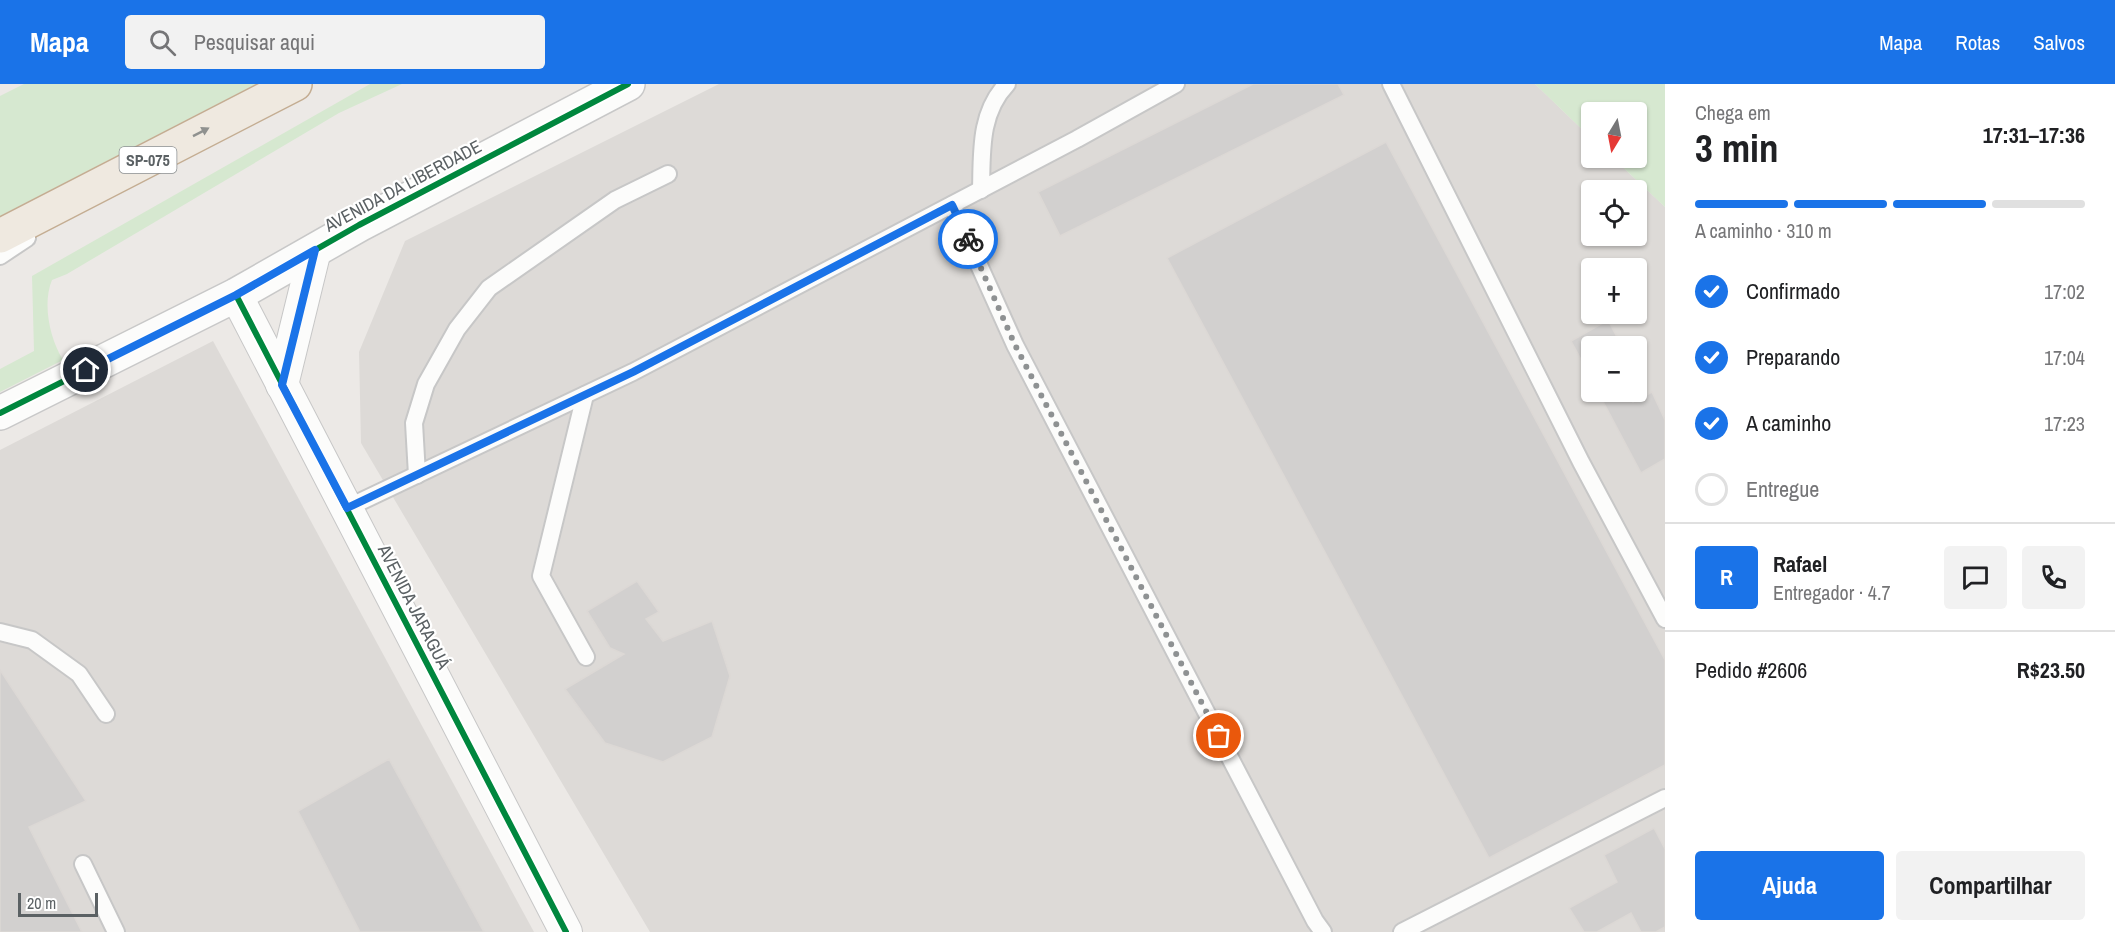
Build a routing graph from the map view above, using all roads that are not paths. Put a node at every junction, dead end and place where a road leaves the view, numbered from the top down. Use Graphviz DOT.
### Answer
graph roads {
  1 [pos="295,84"];
  2 [pos="628,84"];
  3 [pos="1007,84"];
  4 [pos="1176,84"];
  5 [pos="1391,84"];
  6 [pos="135,166"];
  7 [pos="668,174"];
  8 [pos="981,190"];
  9 [pos="952,205"];
  10 [pos="0,236"];
  11 [pos="315,250"];
  12 [pos="0,256"];
  13 [pos="236,295"];
  14 [pos="282,385"];
  15 [pos="585,395"];
  16 [pos="0,412"];
  17 [pos="417,475"];
  18 [pos="347,508"];
  19 [pos="1665,619"];
  20 [pos="0,632"];
  21 [pos="586,657"];
  22 [pos="106,714"];
  23 [pos="1665,798"];
  24 [pos="84,864"];
  25 [pos="116,932"];
  26 [pos="566,932"];
  27 [pos="1323,932"];
  28 [pos="1402,932"];
  6 -- 1 [label="highway, SP-075, one-way"];
  2 -- 11 [label="street, AVENIDA DA LIBERDADE"];
  3 -- 8 [label="lane"];
  4 -- 8 [label="lane"];
  5 -- 19 [label="lane"];
  6 -- 10 [label="highway, SP-075"];
  6 -- 12 [label="lane"];
  7 -- 17 [label="lane"];
  8 -- 9 [label="lane"];
  9 -- 15 [label="lane"];
  9 -- 27 [label="lane"];
  11 -- 13 [label="street, AVENIDA DA LIBERDADE"];
  11 -- 14 [label="street"];
  13 -- 14 [label="street, AVENIDA JARAGUÁ"];
  13 -- 16 [label="street, AVENIDA DA LIBERDADE"];
  14 -- 18 [label="street, AVENIDA JARAGUÁ"];
  15 -- 17 [label="lane"];
  15 -- 21 [label="lane"];
  17 -- 18 [label="lane"];
  18 -- 26 [label="street, AVENIDA JARAGUÁ"];
  20 -- 22 [label="lane"];
  23 -- 28 [label="lane"];
  24 -- 25 [label="lane"];
}
